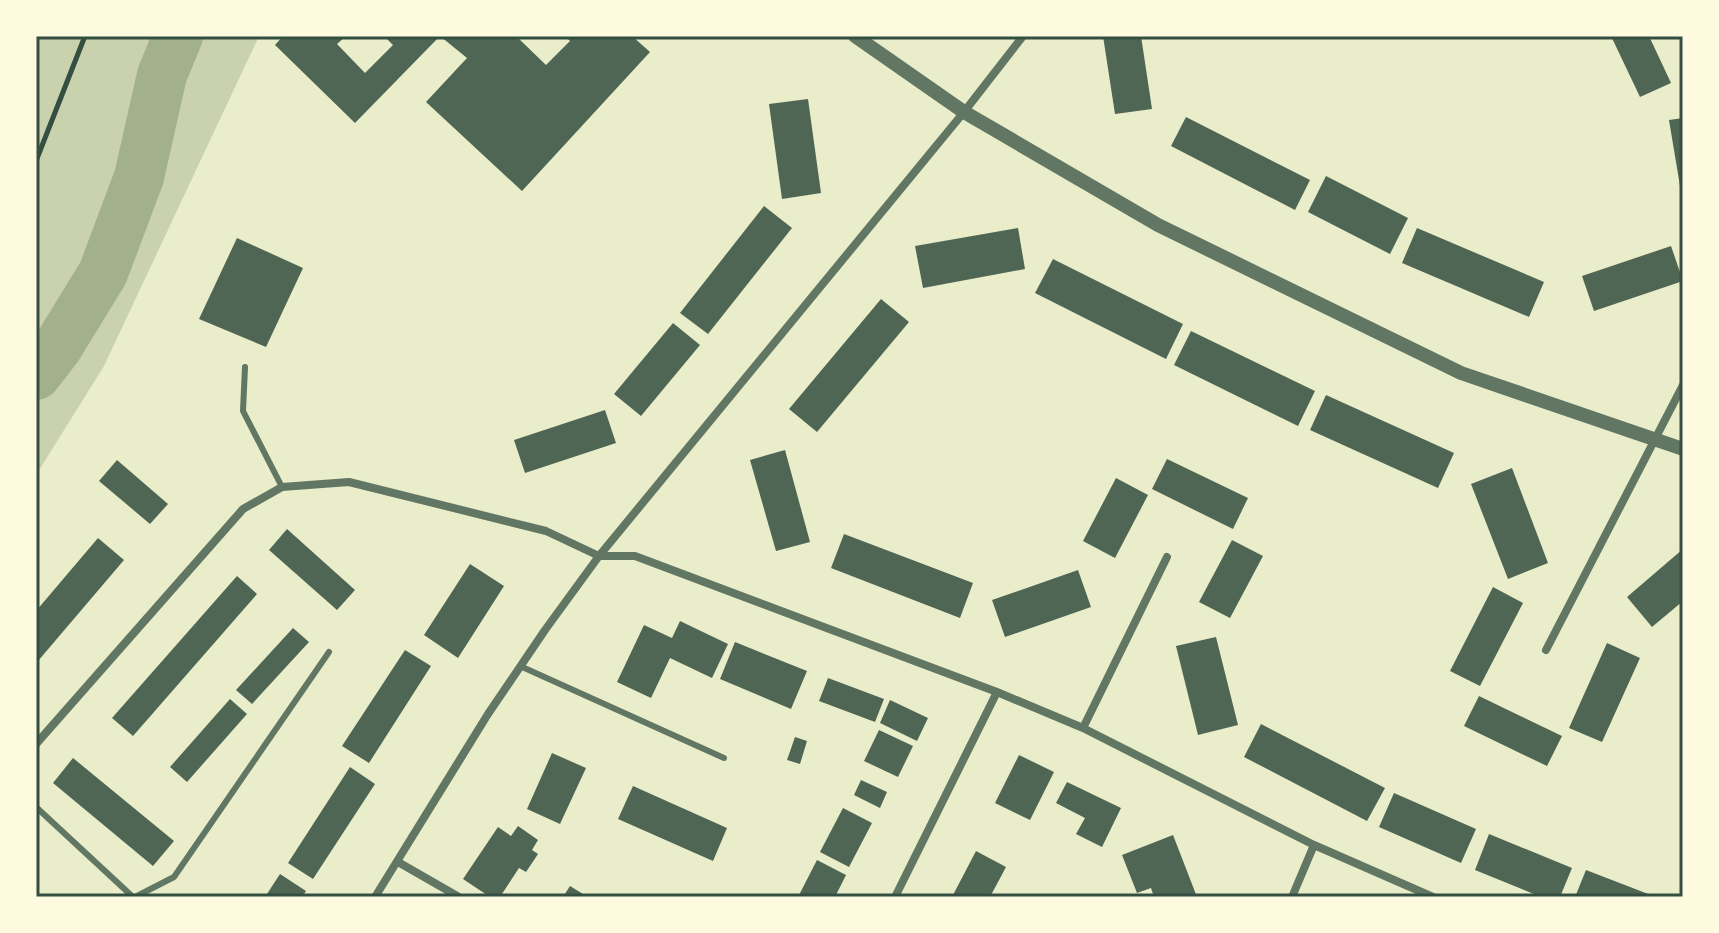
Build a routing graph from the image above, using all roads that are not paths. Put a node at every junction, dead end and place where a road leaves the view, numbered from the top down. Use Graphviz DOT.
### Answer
graph roads {
  1 [pos="855,36"];
  2 [pos="1023,36"];
  3 [pos="964,112"];
  4 [pos="245,367"];
  5 [pos="1683,385"];
  6 [pos="1655,441"];
  7 [pos="1683,449"];
  8 [pos="282,487"];
  9 [pos="599,556"];
  10 [pos="1167,557"];
  11 [pos="1546,650"];
  12 [pos="329,652"];
  13 [pos="520,666"];
  14 [pos="997,692"];
  15 [pos="1083,728"];
  16 [pos="36,744"];
  17 [pos="724,758"];
  18 [pos="36,807"];
  19 [pos="1314,845"];
  20 [pos="398,862"];
  21 [pos="134,897"];
  22 [pos="375,897"];
  23 [pos="459,897"];
  24 [pos="895,897"];
  25 [pos="1292,897"];
  26 [pos="1433,897"];
  1 -- 3 [label="street"];
  2 -- 3 [label="street"];
  3 -- 6 [label="street"];
  3 -- 9 [label="street"];
  4 -- 8 [label="lane"];
  5 -- 6 [label="street"];
  6 -- 7 [label="street"];
  6 -- 11 [label="street"];
  8 -- 9 [label="street"];
  8 -- 16 [label="street"];
  9 -- 13 [label="street"];
  9 -- 14 [label="street"];
  10 -- 15 [label="street"];
  12 -- 21 [label="lane"];
  13 -- 17 [label="lane"];
  13 -- 20 [label="street"];
  14 -- 15 [label="street"];
  14 -- 24 [label="street"];
  15 -- 19 [label="street"];
  18 -- 21 [label="lane"];
  19 -- 25 [label="street"];
  19 -- 26 [label="street"];
  20 -- 22 [label="street"];
  20 -- 23 [label="street"];
}
